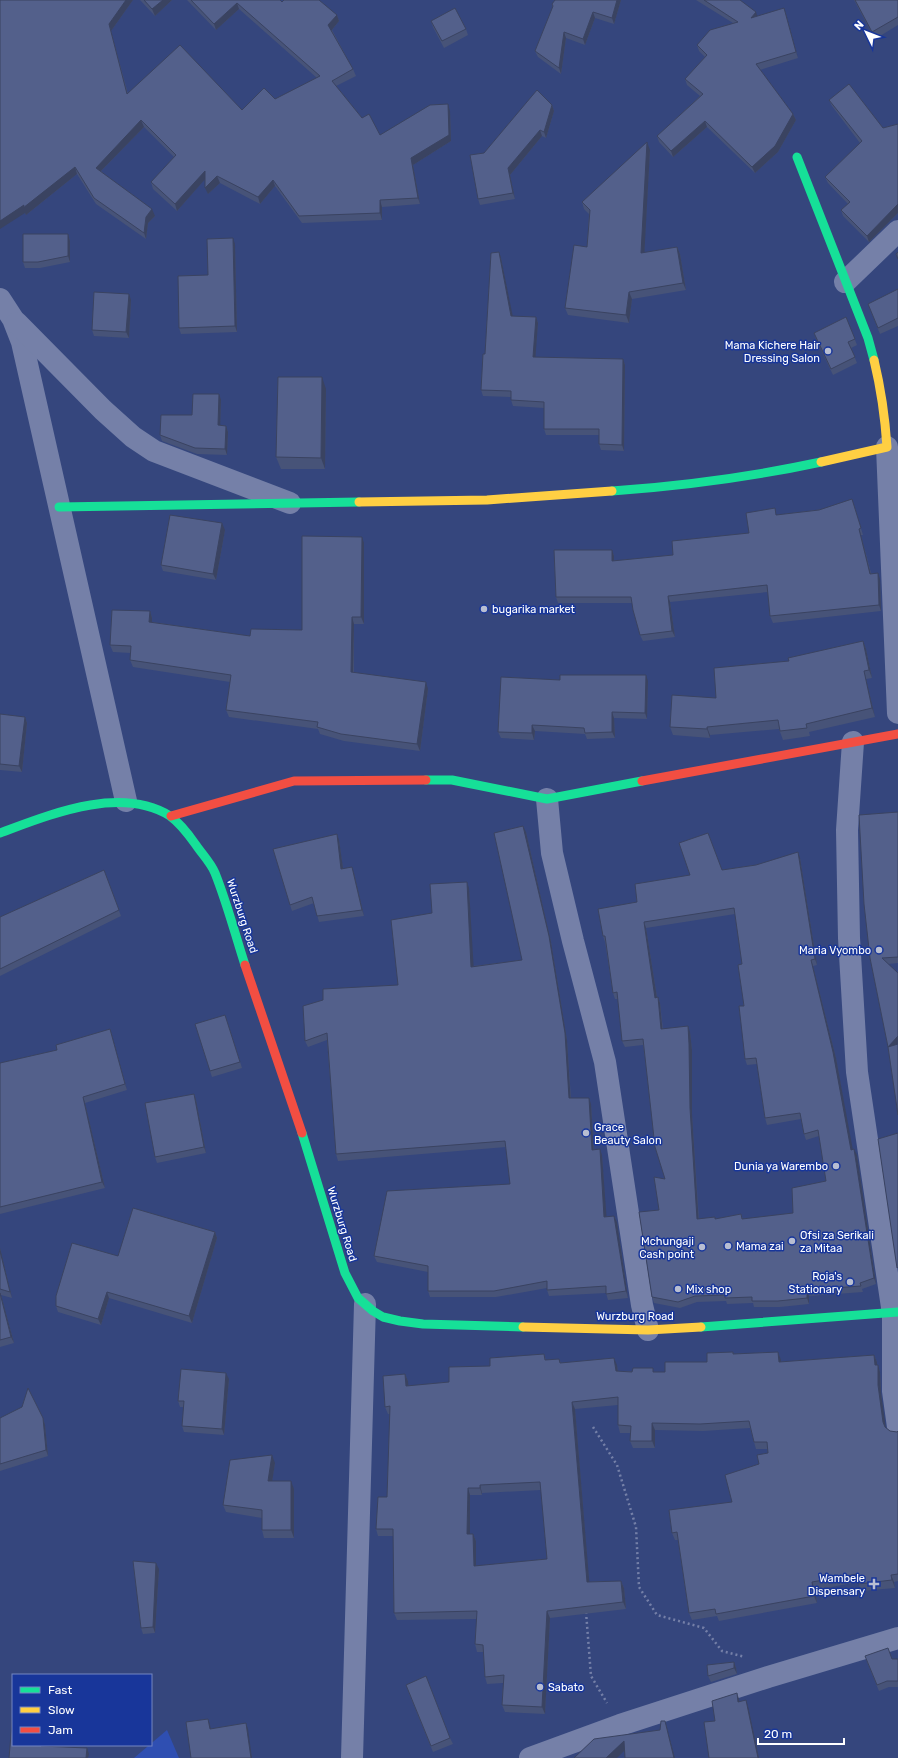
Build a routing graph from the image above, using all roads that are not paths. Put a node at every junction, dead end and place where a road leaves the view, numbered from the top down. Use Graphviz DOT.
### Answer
graph roads {
  1 [pos="797,157"];
  2 [pos="898,231"];
  3 [pos="845,282"];
  4 [pos="0,299"];
  5 [pos="13,319"];
  6 [pos="887,447"];
  7 [pos="294,504"];
  8 [pos="59,508"];
  9 [pos="898,712"];
  10 [pos="898,734"];
  11 [pos="853,742"];
  12 [pos="547,799"];
  13 [pos="126,802"];
  14 [pos="171,816"];
  15 [pos="0,833"];
  16 [pos="365,1304"];
  17 [pos="895,1313"];
  18 [pos="648,1330"];
  19 [pos="898,1427"];
  20 [pos="898,1638"];
  21 [pos="352,1758"];
  22 [pos="530,1758"];
  1 -- 3 [label="street"];
  2 -- 3 [label="street"];
  3 -- 6 [label="street"];
  4 -- 5 [label="street"];
  5 -- 7 [label="street"];
  5 -- 8 [label="street"];
  6 -- 7 [label="street"];
  6 -- 9 [label="street"];
  7 -- 8 [label="street"];
  8 -- 13 [label="street"];
  10 -- 11 [label="street"];
  11 -- 12 [label="street"];
  11 -- 17 [label="street"];
  12 -- 14 [label="street"];
  12 -- 18 [label="street"];
  13 -- 14 [label="street, Wurzburg Road"];
  13 -- 15 [label="street, Wurzburg Road"];
  14 -- 16 [label="street, Wurzburg Road"];
  16 -- 18 [label="street, Wurzburg Road"];
  16 -- 21 [label="street"];
  17 -- 18 [label="street, Wurzburg Road"];
  17 -- 19 [label="street"];
  20 -- 22 [label="street"];
}
